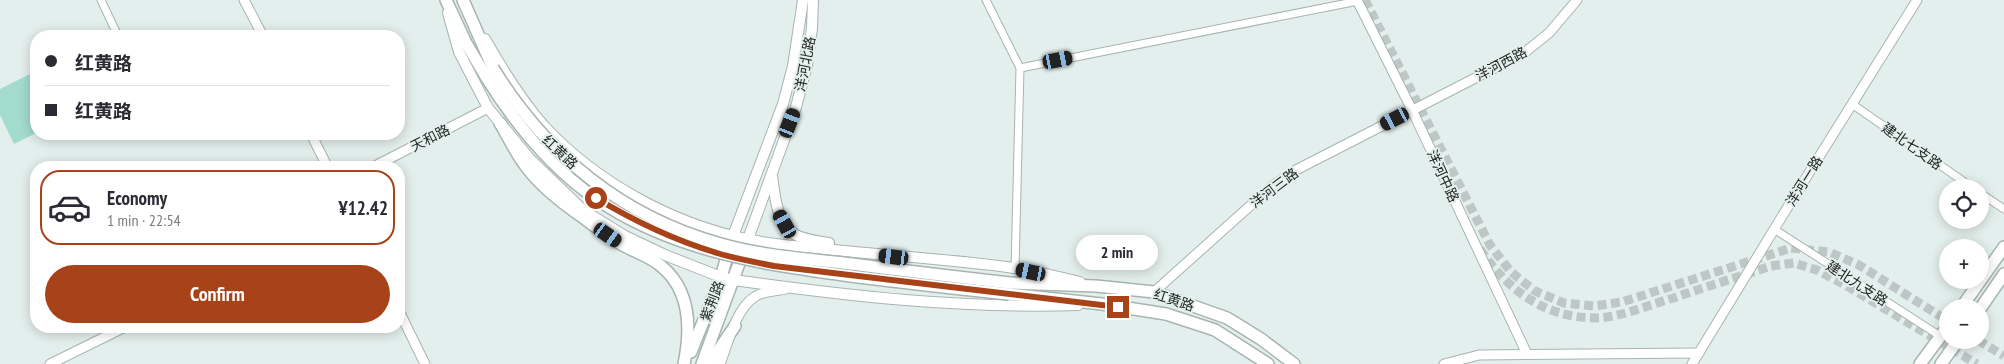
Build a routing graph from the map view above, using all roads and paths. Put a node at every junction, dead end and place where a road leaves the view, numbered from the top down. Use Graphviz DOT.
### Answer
graph roads {
  1 [pos="101,0"];
  2 [pos="244,0"];
  3 [pos="445,0"];
  4 [pos="464,0"];
  5 [pos="803,0"];
  6 [pos="813,0"];
  7 [pos="986,0"];
  8 [pos="1577,0"];
  9 [pos="1917,0"];
  10 [pos="1358,1"];
  11 [pos="115,30"];
  12 [pos="257,30"];
  13 [pos="1020,68"];
  14 [pos="489,72"];
  15 [pos="1852,104"];
  16 [pos="488,108"];
  17 [pos="1412,110"];
  18 [pos="500,122"];
  19 [pos="314,140"];
  20 [pos="324,161"];
  21 [pos="385,161"];
  22 [pos="772,172"];
  23 [pos="1960,179"];
  24 [pos="1989,199"];
  25 [pos="2004,209"];
  26 [pos="1774,229"];
  27 [pos="733,236"];
  28 [pos="748,240"];
  29 [pos="2004,247"];
  30 [pos="894,257"];
  31 [pos="1015,268"];
  32 [pos="2004,274"];
  33 [pos="721,277"];
  34 [pos="734,280"];
  35 [pos="1096,286"];
  36 [pos="792,288"];
  37 [pos="1009,289"];
  38 [pos="1154,292"];
  39 [pos="1967,299"];
  40 [pos="1987,299"];
  41 [pos="1102,304"];
  42 [pos="405,323"];
  43 [pos="735,326"];
  44 [pos="113,333"];
  45 [pos="1939,335"];
  46 [pos="1939,337"];
  47 [pos="1952,349"];
  48 [pos="1699,353"];
  49 [pos="1527,354"];
  50 [pos="50,364"];
  51 [pos="425,364"];
  52 [pos="685,364"];
  53 [pos="702,364"];
  54 [pos="709,364"];
  55 [pos="720,364"];
  56 [pos="1268,364"];
  57 [pos="1294,364"];
  58 [pos="1444,364"];
  59 [pos="1692,364"];
  60 [pos="1920,364"];
  61 [pos="1942,364"];
  1 -- 11 [label="street"];
  2 -- 12 [label="street"];
  3 -- 14 [label="main road, 红黄路"];
  3 -- 16 [label="main road"];
  4 -- 14 [label="main road, 红黄路"];
  4 -- 27 [label="main road"];
  5 -- 27 [label="main road, 洋河北路"];
  6 -- 22 [label="main road, 洋河北路"];
  7 -- 13 [label="street"];
  8 -- 17 [label="street, 洋河西路"];
  9 -- 15 [label="street, 洋河一路"];
  10 -- 13 [label="street"];
  10 -- 17 [label="street, 洋河中路"];
  13 -- 31 [label="street"];
  14 -- 37 [label="main road, 红黄路, bridge"];
  15 -- 23 [label="street, 建北七支路"];
  15 -- 26 [label="street, 洋河一路"];
  16 -- 18 [label="main road"];
  16 -- 21 [label="street, 天和路"];
  17 -- 38 [label="street, 洋河三路"];
  17 -- 49 [label="street, 洋河中路"];
  18 -- 33 [label="main road"];
  18 -- 52 [label="main road"];
  19 -- 20 [label="street"];
  22 -- 28 [label="main road, 洋河北路"];
  22 -- 30 [label="main road"];
  24 -- 25 [label="street"];
  26 -- 45 [label="street, 建北九支路"];
  26 -- 48 [label="street, 洋河一路"];
  27 -- 28 [label="main road"];
  27 -- 33 [label="main road, 紫荆路"];
  28 -- 30 [label="main road"];
  28 -- 34 [label="main road, 紫荆路"];
  29 -- 39 [label="main road"];
  30 -- 31 [label="main road"];
  31 -- 35 [label="main road"];
  32 -- 40 [label="main road"];
  33 -- 34 [label="main road"];
  33 -- 52 [label="main road, 紫荆路"];
  34 -- 36 [label="main road"];
  34 -- 53 [label="main road, 紫荆路"];
  35 -- 37 [label="main road, 红黄路"];
  35 -- 38 [label="main road, 红黄路"];
  36 -- 41 [label="main road"];
  36 -- 43 [label="street"];
  37 -- 41 [label="main road, 红黄路"];
  38 -- 57 [label="main road, 红黄路"];
  41 -- 56 [label="main road, 红黄路"];
  42 -- 51 [label="street"];
  43 -- 54 [label="main road"];
  43 -- 55 [label="street"];
  44 -- 50 [label="street"];
  46 -- 60 [label="main road"];
  47 -- 61 [label="main road"];
  48 -- 49 [label="street"];
  48 -- 59 [label="street, 洋河一路"];
  49 -- 58 [label="street"];
}
